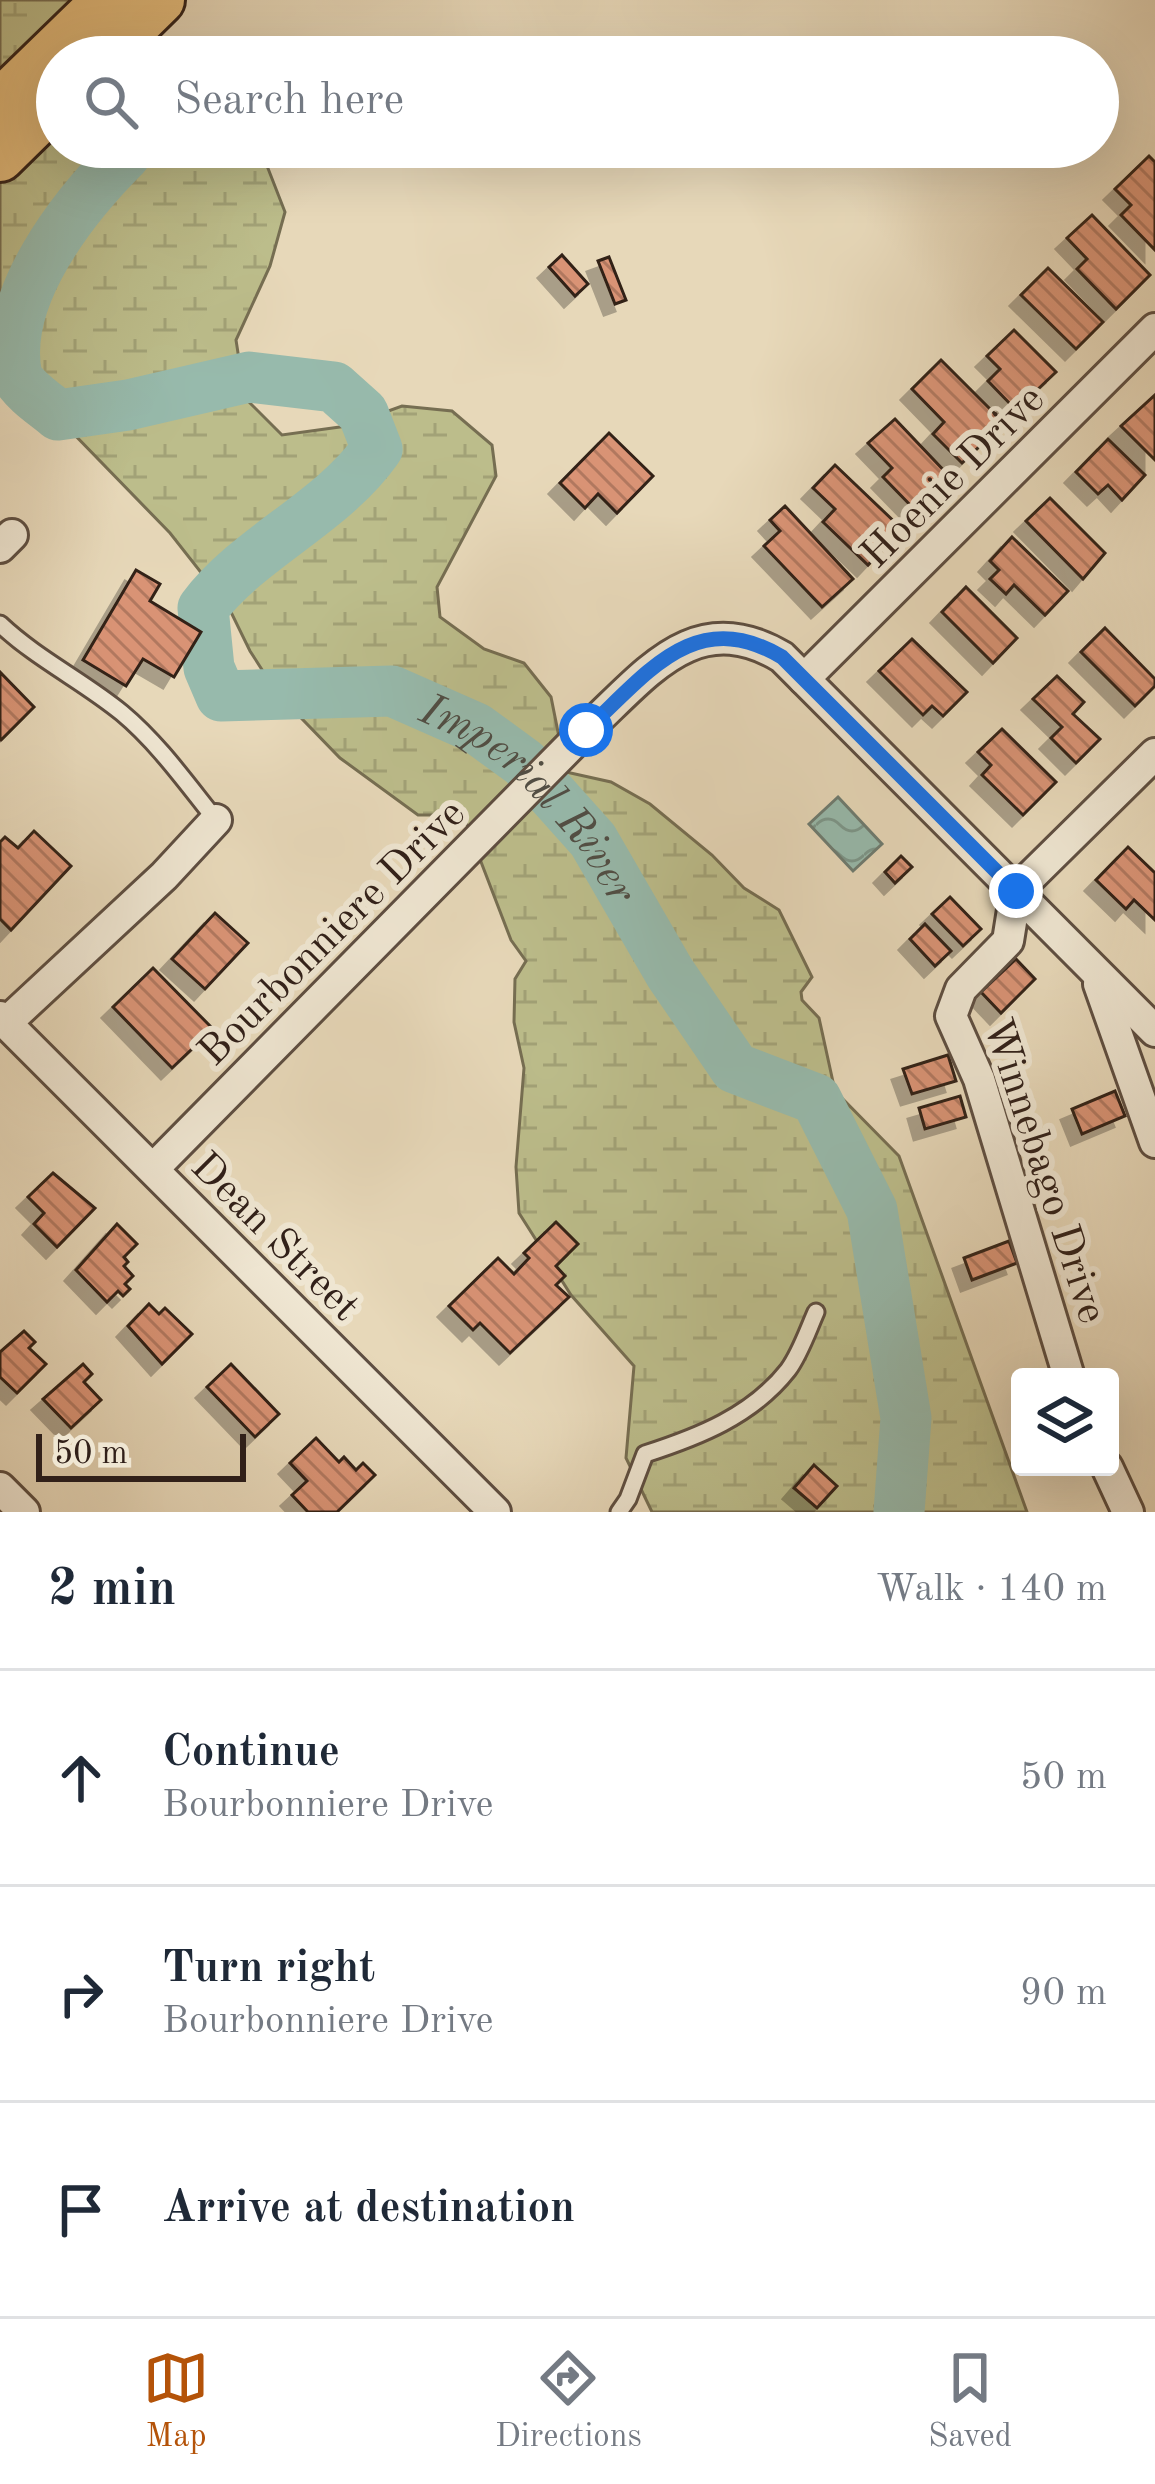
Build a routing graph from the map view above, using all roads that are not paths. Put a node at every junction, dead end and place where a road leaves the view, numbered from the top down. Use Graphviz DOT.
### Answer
graph roads {
  1 [pos="107,0"];
  2 [pos="160,0"];
  3 [pos="70,36"];
  4 [pos="123,36"];
  5 [pos="36,69"];
  6 [pos="0,104"];
  7 [pos="36,122"];
  8 [pos="0,157"];
  9 [pos="1155,328"];
  10 [pos="0,624"];
  11 [pos="804,679"];
  12 [pos="1155,754"];
  13 [pos="217,820"];
  14 [pos="1016,891"];
  15 [pos="1092,968"];
  16 [pos="3,1020"];
  17 [pos="1155,1031"];
  18 [pos="1155,1142"];
  19 [pos="153,1169"];
  20 [pos="817,1312"];
  21 [pos="1066,1368"];
  22 [pos="1111,1476"];
  23 [pos="0,1488"];
  24 [pos="24,1512"];
  25 [pos="495,1512"];
  26 [pos="619,1512"];
  27 [pos="1128,1512"];
  1 -- 3 [label="main road"];
  2 -- 4 [label="main road"];
  5 -- 6 [label="main road"];
  7 -- 8 [label="main road"];
  9 -- 11 [label="street, Hoenie Drive"];
  10 -- 13 [label="lane"];
  11 -- 14 [label="street, Bourbonniere Drive"];
  11 -- 19 [label="street, Bourbonniere Drive"];
  12 -- 14 [label="street"];
  13 -- 16 [label="street"];
  14 -- 15 [label="street, Bourbonniere Drive"];
  14 -- 21 [label="street, Winnebago Drive"];
  15 -- 17 [label="street, Bourbonniere Drive"];
  15 -- 18 [label="street"];
  16 -- 19 [label="street, Dean Street"];
  19 -- 25 [label="street, Dean Street"];
  20 -- 26 [label="lane"];
  22 -- 27 [label="street"];
  23 -- 24 [label="street"];
}
